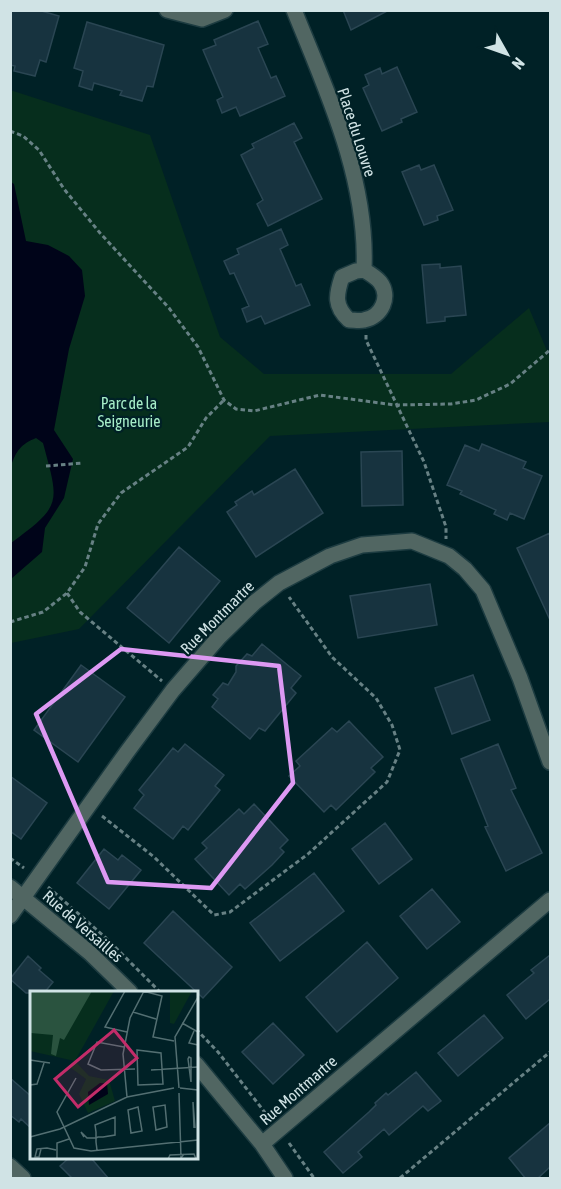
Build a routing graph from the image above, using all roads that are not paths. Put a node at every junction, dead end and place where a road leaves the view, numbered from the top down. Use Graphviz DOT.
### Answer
graph roads {
  1 [pos="167,10"];
  2 [pos="225,10"];
  3 [pos="294,10"];
  4 [pos="364,270"];
  5 [pos="550,762"];
  6 [pos="10,887"];
  7 [pos="24,898"];
  8 [pos="550,900"];
  9 [pos="10,916"];
  10 [pos="128,991"];
  11 [pos="198,1066"];
  12 [pos="262,1144"];
  13 [pos="10,1166"];
  14 [pos="22,1179"];
  15 [pos="285,1179"];
  1 -- 2 [label="street"];
  3 -- 4 [label="street, Place du Louvre"];
  4 -- 4 [label="street"];
  5 -- 7 [label="street, Rue Montmartre"];
  6 -- 7 [label="street, Rue de Versailles"];
  7 -- 9 [label="street, Rue Montmartre"];
  7 -- 10 [label="street, Rue de Versailles"];
  8 -- 12 [label="street, Rue Montmartre"];
  11 -- 12 [label="street"];
  12 -- 15 [label="street"];
  13 -- 14 [label="street"];
}
